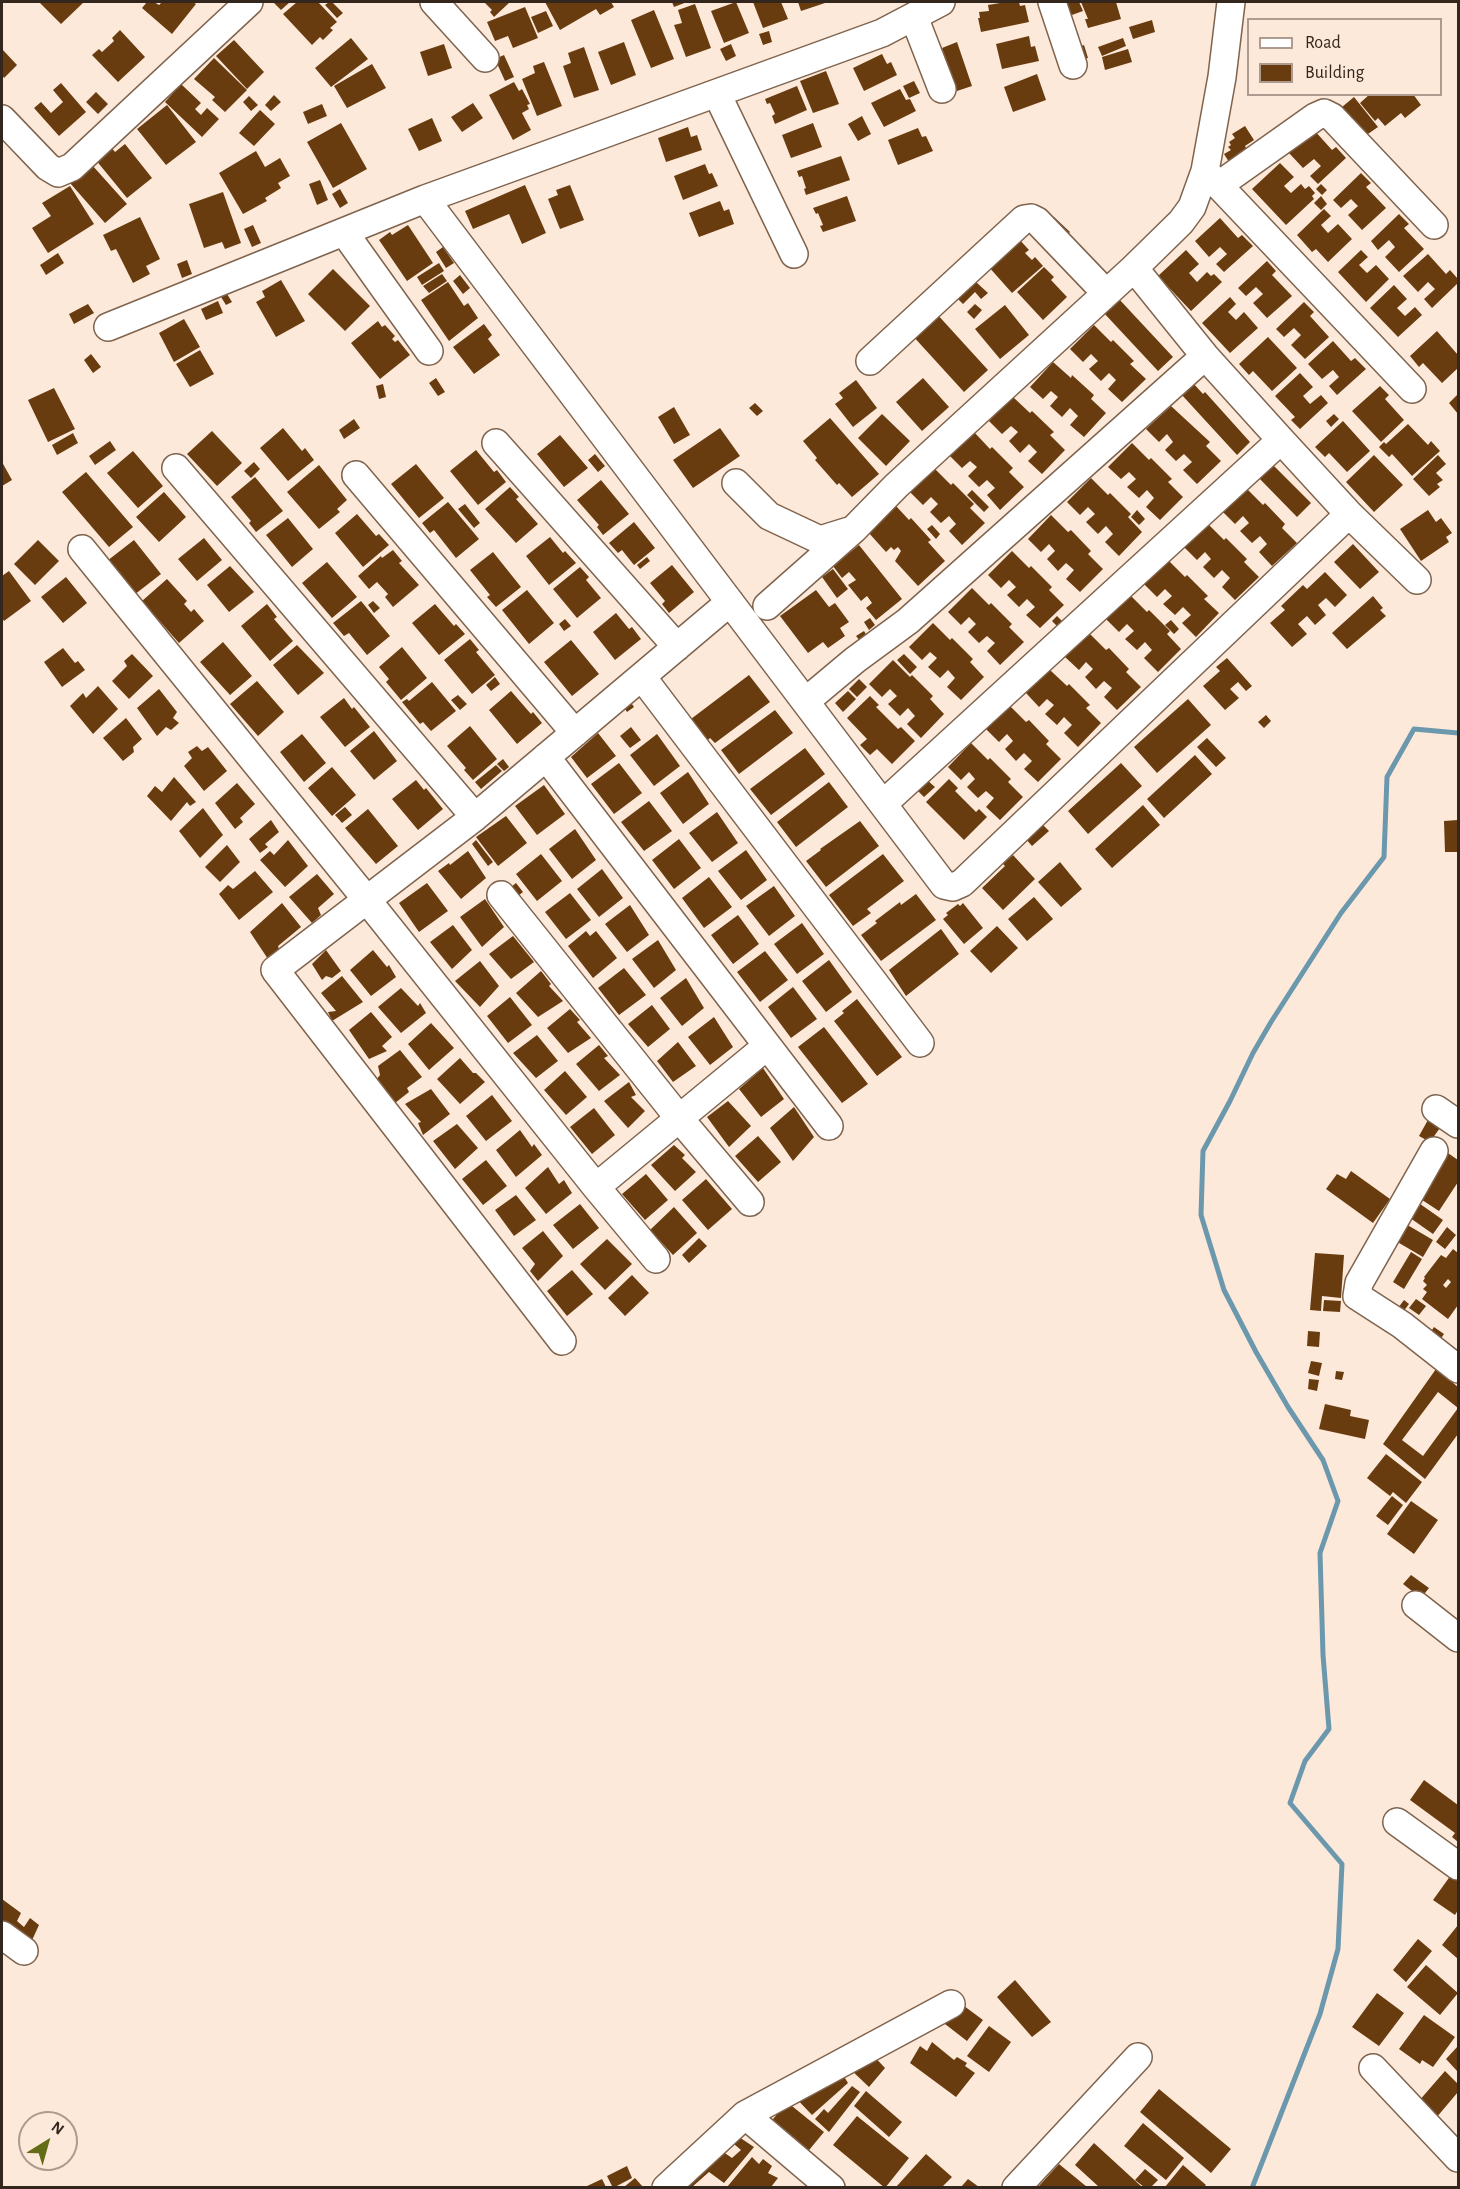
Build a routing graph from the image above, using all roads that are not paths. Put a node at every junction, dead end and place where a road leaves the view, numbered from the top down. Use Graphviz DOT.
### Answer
graph roads {
  1 [pos="249,2"];
  2 [pos="434,2"];
  3 [pos="940,2"];
  4 [pos="1052,2"];
  5 [pos="1230,2"];
  6 [pos="914,17"];
  7 [pos="485,58"];
  8 [pos="1073,65"];
  9 [pos="942,89"];
  10 [pos="717,94"];
  11 [pos="2,119"];
  12 [pos="1212,178"];
  13 [pos="425,199"];
  14 [pos="1434,225"];
  15 [pos="344,232"];
  16 [pos="794,254"];
  17 [pos="1134,268"];
  18 [pos="1106,293"];
  19 [pos="108,327"];
  20 [pos="429,351"];
  21 [pos="1205,356"];
  22 [pos="870,362"];
  23 [pos="1412,389"];
  24 [pos="1281,440"];
  25 [pos="496,443"];
  26 [pos="176,468"];
  27 [pos="356,475"];
  28 [pos="736,483"];
  29 [pos="1349,514"];
  30 [pos="854,530"];
  31 [pos="82,549"];
  32 [pos="1417,580"];
  33 [pos="730,602"];
  34 [pos="767,606"];
  35 [pos="676,647"];
  36 [pos="642,676"];
  37 [pos="806,701"];
  38 [pos="575,733"];
  39 [pos="546,757"];
  40 [pos="883,804"];
  41 [pos="475,817"];
  42 [pos="501,895"];
  43 [pos="367,900"];
  44 [pos="920,1043"];
  45 [pos="767,1046"];
  46 [pos="1436,1109"];
  47 [pos="679,1118"];
  48 [pos="1458,1124"];
  49 [pos="829,1126"];
  50 [pos="1434,1151"];
  51 [pos="596,1187"];
  52 [pos="750,1202"];
  53 [pos="656,1259"];
  54 [pos="562,1341"];
  55 [pos="1458,1369"];
  56 [pos="1416,1605"];
  57 [pos="1458,1638"];
  58 [pos="1397,1822"];
  59 [pos="1458,1866"];
  60 [pos="2,1935"];
  61 [pos="24,1951"];
  62 [pos="951,2004"];
  63 [pos="1138,2057"];
  64 [pos="1373,2068"];
  65 [pos="745,2115"];
  66 [pos="1458,2158"];
  67 [pos="666,2187"];
  68 [pos="831,2187"];
  69 [pos="1016,2187"];
  1 -- 11 [label="street"];
  2 -- 7 [label="street"];
  3 -- 6 [label="street"];
  4 -- 8 [label="street"];
  5 -- 12 [label="street"];
  6 -- 9 [label="street"];
  6 -- 10 [label="street"];
  10 -- 13 [label="street"];
  10 -- 16 [label="street"];
  12 -- 14 [label="street"];
  12 -- 17 [label="street"];
  12 -- 23 [label="street"];
  13 -- 15 [label="street"];
  13 -- 33 [label="street"];
  15 -- 19 [label="street"];
  15 -- 20 [label="street"];
  17 -- 18 [label="street"];
  17 -- 21 [label="street"];
  18 -- 22 [label="street"];
  18 -- 30 [label="street"];
  21 -- 24 [label="street"];
  21 -- 37 [label="street"];
  24 -- 29 [label="street"];
  24 -- 40 [label="street"];
  25 -- 35 [label="street"];
  26 -- 41 [label="street"];
  27 -- 38 [label="street"];
  28 -- 30 [label="street"];
  29 -- 32 [label="street"];
  29 -- 40 [label="street"];
  30 -- 34 [label="street"];
  31 -- 43 [label="street"];
  33 -- 35 [label="street"];
  33 -- 37 [label="street"];
  35 -- 36 [label="street"];
  36 -- 38 [label="street"];
  36 -- 44 [label="street"];
  37 -- 40 [label="street"];
  38 -- 39 [label="street"];
  39 -- 41 [label="street"];
  39 -- 45 [label="street"];
  41 -- 43 [label="street"];
  42 -- 47 [label="street"];
  43 -- 51 [label="street"];
  43 -- 54 [label="street"];
  45 -- 47 [label="street"];
  45 -- 49 [label="street"];
  46 -- 48 [label="street"];
  47 -- 51 [label="street"];
  47 -- 52 [label="street"];
  50 -- 55 [label="street"];
  51 -- 53 [label="street"];
  56 -- 57 [label="street"];
  58 -- 59 [label="street"];
  60 -- 61 [label="street"];
  62 -- 65 [label="street"];
  63 -- 69 [label="street"];
  64 -- 66 [label="street"];
  65 -- 67 [label="street"];
  65 -- 68 [label="street"];
}
